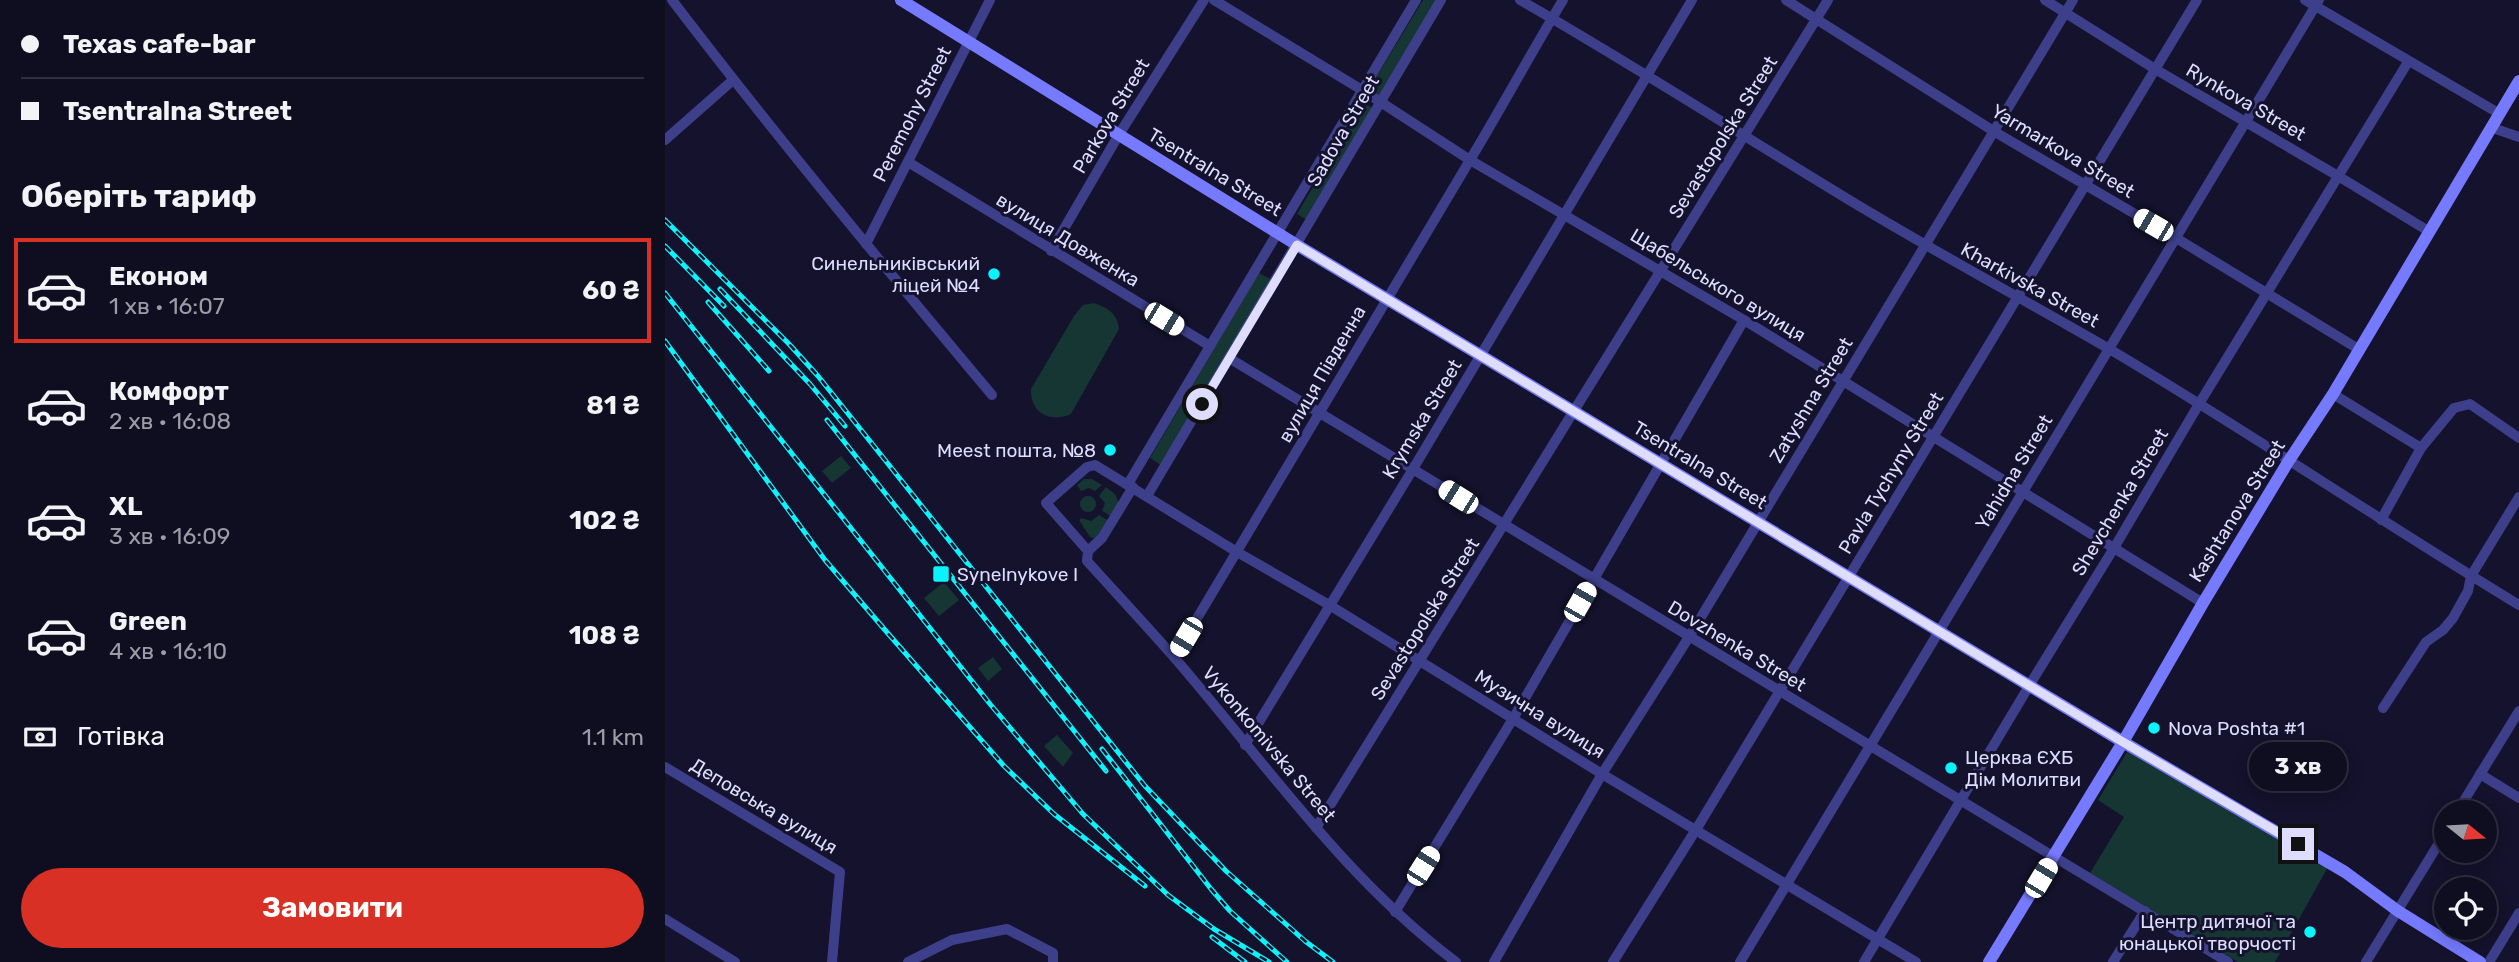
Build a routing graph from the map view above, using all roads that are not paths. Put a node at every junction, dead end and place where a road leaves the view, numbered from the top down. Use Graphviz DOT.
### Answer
graph roads {
  1 [pos="672,0"];
  2 [pos="901,0"];
  3 [pos="990,0"];
  4 [pos="1204,0"];
  5 [pos="1214,0"];
  6 [pos="1416,0"];
  7 [pos="1441,0"];
  8 [pos="1520,0"];
  9 [pos="1563,0"];
  10 [pos="1692,0"];
  11 [pos="1786,0"];
  12 [pos="1828,0"];
  13 [pos="2045,0"];
  14 [pos="2073,0"];
  15 [pos="2197,0"];
  16 [pos="2305,0"];
  17 [pos="2317,3"];
  18 [pos="2066,12"];
  19 [pos="1552,19"];
  20 [pos="1817,19"];
  21 [pos="968,41"];
  22 [pos="2409,62"];
  23 [pos="2155,69"];
  24 [pos="1647,75"];
  25 [pos="733,80"];
  26 [pos="2519,81"];
  27 [pos="1362,90"];
  28 [pos="1381,101"];
  29 [pos="2500,114"];
  30 [pos="2247,124"];
  31 [pos="2493,128"];
  32 [pos="1995,132"];
  33 [pos="1118,136"];
  34 [pos="1744,136"];
  35 [pos="2519,137"];
  36 [pos="665,140"];
  37 [pos="1470,160"];
  38 [pos="908,162"];
  39 [pos="2339,176"];
  40 [pos="2084,186"];
  41 [pos="1564,214"];
  42 [pos="1278,232"];
  43 [pos="2430,232"];
  44 [pos="2176,238"];
  45 [pos="866,244"];
  46 [pos="1297,245"];
  47 [pos="1926,246"];
  48 [pos="1051,251"];
  49 [pos="1659,270"];
  50 [pos="2267,295"];
  51 [pos="2018,297"];
  52 [pos="1386,298"];
  53 [pos="1744,320"];
  54 [pos="1210,346"];
  55 [pos="2110,350"];
  56 [pos="2360,350"];
  57 [pos="1480,355"];
  58 [pos="1229,358"];
  59 [pos="1843,381"];
  60 [pos="2333,394"];
  61 [pos="992,396"];
  62 [pos="2199,404"];
  63 [pos="1573,411"];
  64 [pos="1320,414"];
  65 [pos="1933,437"];
  66 [pos="2519,438"];
  67 [pos="2421,449"];
  68 [pos="2288,462"];
  69 [pos="1660,464"];
  70 [pos="1413,469"];
  71 [pos="1130,486"];
  72 [pos="2022,491"];
  73 [pos="1147,496"];
  74 [pos="2519,497"];
  75 [pos="1047,503"];
  76 [pos="2381,520"];
  77 [pos="1758,522"];
  78 [pos="1504,525"];
  79 [pos="2114,548"];
  80 [pos="1088,551"];
  81 [pos="1237,552"];
  82 [pos="1849,576"];
  83 [pos="2471,576"];
  84 [pos="1593,579"];
  85 [pos="2203,603"];
  86 [pos="2519,605"];
  87 [pos="1331,606"];
  88 [pos="1939,631"];
  89 [pos="1689,637"];
  90 [pos="1174,657"];
  91 [pos="1420,660"];
  92 [pos="2029,685"];
  93 [pos="1779,692"];
  94 [pos="2383,708"];
  95 [pos="2519,711"];
  96 [pos="1514,717"];
  97 [pos="2123,742"];
  98 [pos="1245,745"];
  99 [pos="1869,747"];
  100 [pos="665,766"];
  101 [pos="1602,774"];
  102 [pos="2480,774"];
  103 [pos="2519,798"];
  104 [pos="2464,800"];
  105 [pos="1960,802"];
  106 [pos="1316,828"];
  107 [pos="1697,828"];
  108 [pos="2434,851"];
  109 [pos="2053,857"];
  110 [pos="1786,884"];
  111 [pos="2145,911"];
  112 [pos="2398,911"];
  113 [pos="1395,912"];
  114 [pos="2519,913"];
  115 [pos="665,919"];
  116 [pos="1878,939"];
  117 [pos="736,962"];
  118 [pos="832,962"];
  119 [pos="908,962"];
  120 [pos="1053,962"];
  121 [pos="1456,962"];
  122 [pos="1494,962"];
  123 [pos="1613,962"];
  124 [pos="1740,962"];
  125 [pos="1864,962"];
  126 [pos="1916,962"];
  127 [pos="1989,962"];
  128 [pos="2113,962"];
  129 [pos="2228,962"];
  130 [pos="2366,962"];
  131 [pos="2480,962"];
  132 [pos="2489,962"];
  1 -- 25 [label="street"];
  2 -- 21 [label="main road, Tsentralna Street"];
  3 -- 21 [label="street, Peremohy Street"];
  4 -- 33 [label="street, Parkova Street"];
  5 -- 27 [label="street, Щабельського вулиця"];
  6 -- 27 [label="street, Sadova Street"];
  7 -- 28 [label="street, Sadova Street"];
  8 -- 19 [label="street, Kharkivska Street"];
  9 -- 19 [label="street, вулиця Південна"];
  10 -- 24 [label="street, Krymska Street"];
  11 -- 20 [label="street, Yarmarkova Street"];
  12 -- 20 [label="street, Sevastopolska Street"];
  13 -- 18 [label="street, Rynkova Street"];
  14 -- 18 [label="street, Zatyshna Street"];
  15 -- 23 [label="street, Pavla Tychyny Street"];
  16 -- 17 [label="street"];
  17 -- 22 [label="street"];
  17 -- 30 [label="street, Yahidna Street"];
  18 -- 23 [label="street, Rynkova Street"];
  18 -- 32 [label="street, Zatyshna Street"];
  19 -- 24 [label="street, Kharkivska Street"];
  19 -- 37 [label="street, вулиця Південна"];
  20 -- 32 [label="street, Yarmarkova Street"];
  20 -- 34 [label="street, Sevastopolska Street"];
  21 -- 33 [label="main road, Tsentralna Street"];
  21 -- 38 [label="street, Peremohy Street"];
  22 -- 29 [label="street"];
  22 -- 39 [label="street, Shevchenka Street"];
  23 -- 30 [label="street, Rynkova Street"];
  23 -- 40 [label="street, Pavla Tychyny Street"];
  24 -- 34 [label="street, Kharkivska Street"];
  24 -- 41 [label="street, Krymska Street"];
  25 -- 36 [label="street"];
  25 -- 45 [label="street"];
  26 -- 29 [label="main road, Kashtanova Street"];
  27 -- 28 [label="street, Щабельського вулиця"];
  27 -- 42 [label="street, Sadova Street"];
  28 -- 37 [label="street, Щабельського вулиця"];
  28 -- 46 [label="street, Sadova Street"];
  29 -- 31 [label="main road, Kashtanova Street"];
  30 -- 39 [label="street, Rynkova Street"];
  30 -- 44 [label="street, Yahidna Street"];
  31 -- 35 [label="street"];
  31 -- 43 [label="main road, Kashtanova Street"];
  32 -- 40 [label="street, Yarmarkova Street"];
  32 -- 47 [label="street, Zatyshna Street"];
  33 -- 42 [label="main road, Tsentralna Street"];
  33 -- 48 [label="street, Parkova Street"];
  34 -- 47 [label="street, Kharkivska Street"];
  34 -- 49 [label="street, Sevastopolska Street"];
  37 -- 41 [label="street, Щабельського вулиця"];
  37 -- 52 [label="street, вулиця Південна"];
  38 -- 45 [label="street, Peremohy Street"];
  38 -- 48 [label="street, вулиця Довженка"];
  39 -- 43 [label="street, Rynkova Street"];
  39 -- 50 [label="street, Shevchenka Street"];
  40 -- 44 [label="street, Yarmarkova Street"];
  40 -- 51 [label="street, Pavla Tychyny Street"];
  41 -- 49 [label="street, Щабельського вулиця"];
  41 -- 57 [label="street, Krymska Street"];
  42 -- 46 [label="main road, Tsentralna Street"];
  42 -- 54 [label="street, Sadova Street"];
  43 -- 56 [label="main road, Kashtanova Street"];
  44 -- 50 [label="street, Yarmarkova Street"];
  44 -- 55 [label="street, Yahidna Street"];
  45 -- 61 [label="street"];
  46 -- 52 [label="main road, Tsentralna Street"];
  46 -- 58 [label="street, Sadova Street"];
  47 -- 51 [label="street, Kharkivska Street"];
  47 -- 59 [label="street, Zatyshna Street"];
  48 -- 54 [label="street, вулиця Довженка"];
  49 -- 53 [label="street, Щабельського вулиця"];
  49 -- 63 [label="street, Sevastopolska Street"];
  50 -- 56 [label="street, Yarmarkova Street"];
  50 -- 62 [label="street, Shevchenka Street"];
  51 -- 55 [label="street, Kharkivska Street"];
  51 -- 65 [label="street, Pavla Tychyny Street"];
  52 -- 57 [label="main road, Tsentralna Street"];
  52 -- 64 [label="street, вулиця Південна"];
  53 -- 59 [label="street, Щабельського вулиця"];
  53 -- 69 [label="street"];
  54 -- 71 [label="street, Sadova Street"];
  55 -- 62 [label="street, Kharkivska Street"];
  55 -- 72 [label="street, Yahidna Street"];
  56 -- 60 [label="main road, Kashtanova Street"];
  57 -- 63 [label="main road, Tsentralna Street"];
  57 -- 70 [label="street, Krymska Street"];
  58 -- 64 [label="street, Dovzhenka Street"];
  58 -- 73 [label="street, Sadova Street"];
  59 -- 65 [label="street, Щабельського вулиця"];
  59 -- 77 [label="street, Zatyshna Street"];
  60 -- 67 [label="street"];
  60 -- 68 [label="main road, Kashtanova Street"];
  62 -- 68 [label="street, Kharkivska Street"];
  62 -- 79 [label="street, Shevchenka Street"];
  63 -- 69 [label="main road, Tsentralna Street"];
  63 -- 78 [label="street, Sevastopolska Street"];
  64 -- 70 [label="street, Dovzhenka Street"];
  64 -- 81 [label="street, вулиця Південна"];
  65 -- 72 [label="street, Щабельського вулиця"];
  65 -- 82 [label="street, Pavla Tychyny Street"];
  66 -- 67 [label="street"];
  67 -- 76 [label="street"];
  68 -- 76 [label="street, Kharkivska Street"];
  68 -- 85 [label="main road, Kashtanova Street"];
  69 -- 77 [label="main road, Tsentralna Street"];
  69 -- 84 [label="street"];
  70 -- 78 [label="street, Dovzhenka Street"];
  70 -- 87 [label="street, Krymska Street"];
  71 -- 73 [label="street, Музична вулиця"];
  71 -- 75 [label="street, Музична вулиця"];
  71 -- 80 [label="street, Sadova Street"];
  72 -- 79 [label="street, Щабельського вулиця"];
  72 -- 88 [label="street, Yahidna Street"];
  73 -- 81 [label="street, Музична вулиця"];
  74 -- 83 [label="street"];
  75 -- 80 [label="street, Vykonkomivska Street"];
  76 -- 83 [label="street, Kharkivska Street"];
  77 -- 82 [label="main road, Tsentralna Street"];
  77 -- 89 [label="street, Zatyshna Street"];
  78 -- 84 [label="street, Dovzhenka Street"];
  78 -- 91 [label="street, Sevastopolska Street"];
  79 -- 85 [label="street, Щабельського вулиця"];
  79 -- 92 [label="street, Shevchenka Street"];
  80 -- 90 [label="street, Vykonkomivska Street"];
  81 -- 87 [label="street, Музична вулиця"];
  81 -- 90 [label="street, вулиця Південна"];
  82 -- 88 [label="main road, Tsentralna Street"];
  82 -- 93 [label="street, Pavla Tychyny Street"];
  83 -- 86 [label="street, Kharkivska Street"];
  83 -- 94 [label="street"];
  84 -- 89 [label="street, Dovzhenka Street"];
  84 -- 96 [label="street"];
  85 -- 97 [label="main road, Kashtanova Street"];
  87 -- 91 [label="street, Музична вулиця"];
  87 -- 98 [label="street, Krymska Street"];
  88 -- 92 [label="main road, Tsentralna Street"];
  88 -- 99 [label="street, Yahidna Street"];
  89 -- 93 [label="street, Dovzhenka Street"];
  89 -- 101 [label="street, Zatyshna Street"];
  90 -- 98 [label="street, Vykonkomivska Street"];
  91 -- 96 [label="street, Музична вулиця"];
  91 -- 106 [label="street, Sevastopolska Street"];
  92 -- 97 [label="main road, Tsentralna Street"];
  92 -- 105 [label="street, Shevchenka Street"];
  93 -- 99 [label="street, Dovzhenka Street"];
  93 -- 107 [label="street, Pavla Tychyny Street"];
  95 -- 102 [label="street"];
  96 -- 101 [label="street, Музична вулиця"];
  96 -- 113 [label="street"];
  97 -- 109 [label="main road, Kashtanova Street"];
  97 -- 112 [label="main road, Tsentralna Street"];
  98 -- 106 [label="street, Vykonkomivska Street"];
  99 -- 105 [label="street, Dovzhenka Street"];
  99 -- 110 [label="street, Yahidna Street"];
  100 -- 118 [label="street, Деповська вулиця"];
  101 -- 107 [label="street, Музична вулиця"];
  101 -- 122 [label="street, Zatyshna Street"];
  102 -- 103 [label="street"];
  102 -- 104 [label="street"];
  105 -- 109 [label="street, Dovzhenka Street"];
  105 -- 116 [label="street, Shevchenka Street"];
  106 -- 113 [label="street, Vykonkomivska Street"];
  107 -- 110 [label="street, Музична вулиця"];
  107 -- 123 [label="street, Pavla Tychyny Street"];
  108 -- 112 [label="street"];
  109 -- 111 [label="street, Dovzhenka Street"];
  109 -- 127 [label="main road, Kashtanova Street"];
  110 -- 116 [label="street, Музична вулиця"];
  110 -- 124 [label="street, Yahidna Street"];
  111 -- 128 [label="street"];
  111 -- 129 [label="street, Dovzhenka Street"];
  112 -- 130 [label="street"];
  112 -- 131 [label="main road, Tsentralna Street"];
  113 -- 121 [label="street, Vykonkomivska Street"];
  114 -- 132 [label="street"];
  115 -- 117 [label="street"];
  116 -- 125 [label="street, Shevchenka Street"];
  116 -- 126 [label="street, Музична вулиця"];
  119 -- 120 [label="street"];
}
